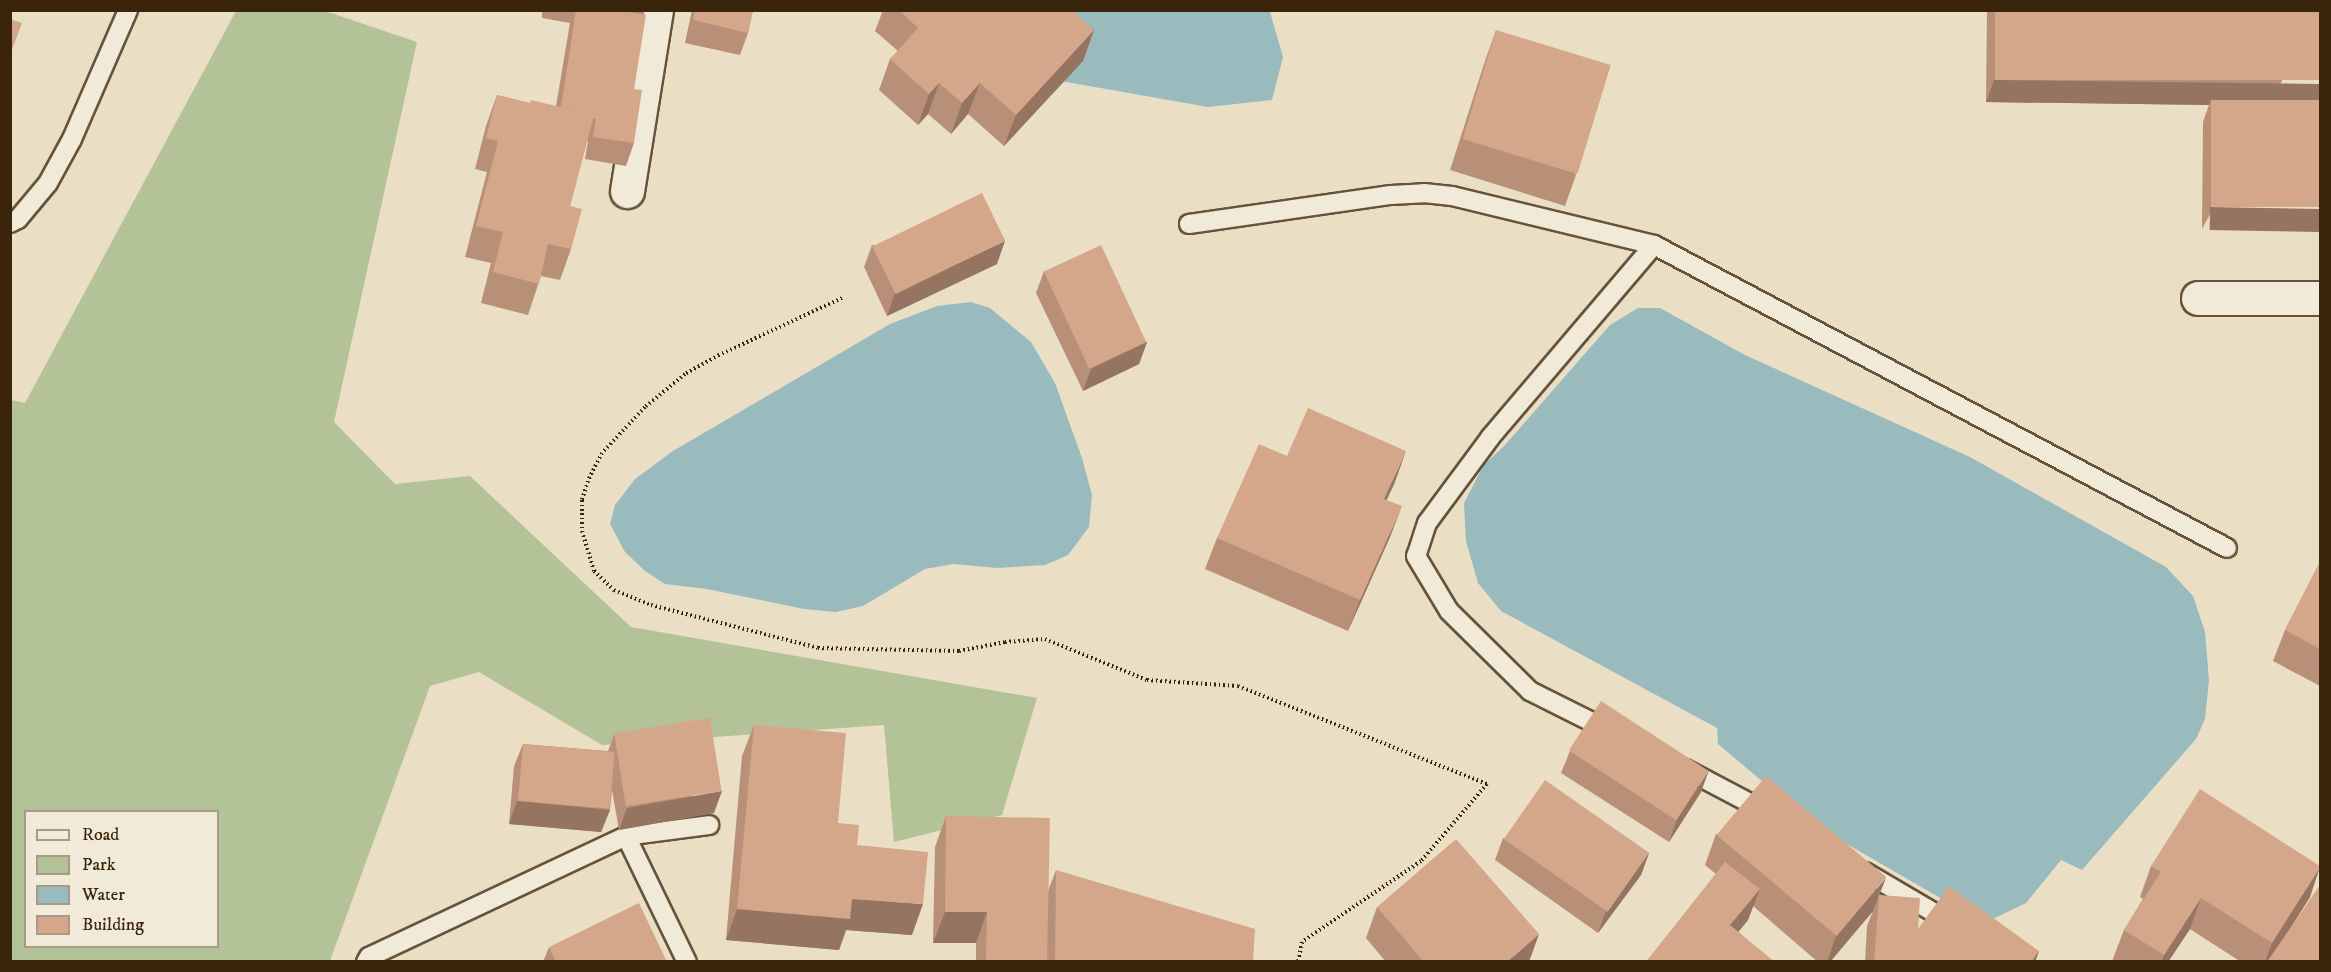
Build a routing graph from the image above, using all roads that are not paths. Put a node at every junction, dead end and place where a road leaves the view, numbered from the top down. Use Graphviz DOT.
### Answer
graph roads {
  1 [pos="128,10"];
  2 [pos="656,10"];
  3 [pos="627,191"];
  4 [pos="10,223"];
  5 [pos="1189,224"];
  6 [pos="1654,245"];
  7 [pos="2198,298"];
  8 [pos="2320,298"];
  9 [pos="2228,548"];
  10 [pos="1623,738"];
  11 [pos="1665,759"];
  12 [pos="1778,819"];
  13 [pos="709,825"];
  14 [pos="626,836"];
  15 [pos="1848,861"];
  16 [pos="1965,930"];
  17 [pos="366,962"];
  18 [pos="687,962"];
  1 -- 4 [label="lane"];
  2 -- 3 [label="street"];
  5 -- 6 [label="lane"];
  6 -- 9 [label="lane"];
  6 -- 10 [label="lane"];
  7 -- 8 [label="street"];
  11 -- 12 [label="lane"];
  13 -- 14 [label="lane"];
  14 -- 17 [label="lane"];
  14 -- 18 [label="lane"];
  15 -- 16 [label="lane"];
}
